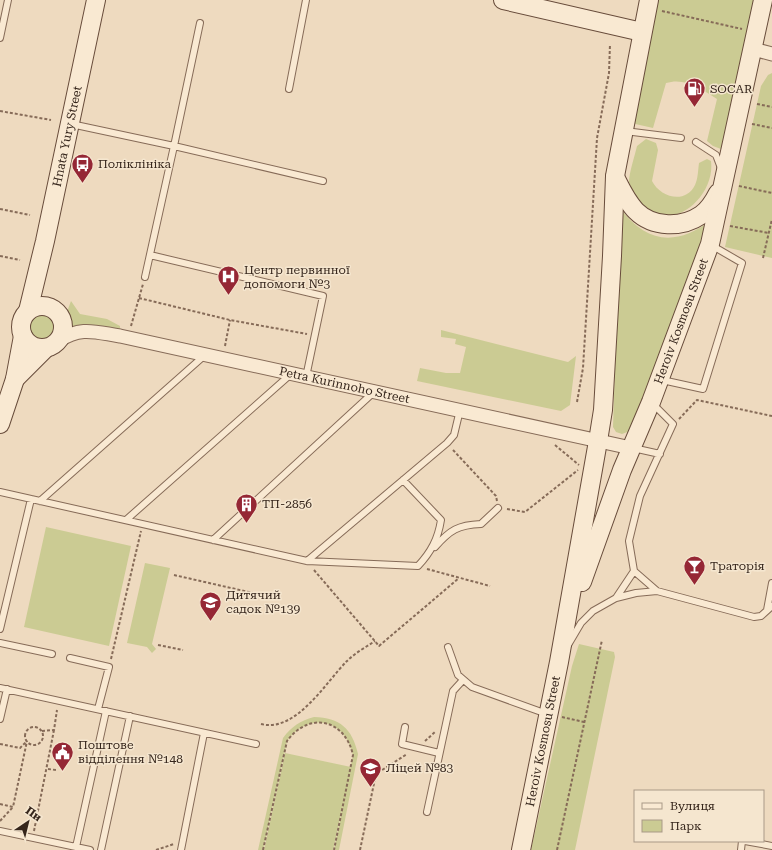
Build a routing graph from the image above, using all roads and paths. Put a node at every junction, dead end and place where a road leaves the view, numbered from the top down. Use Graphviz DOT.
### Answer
graph roads {
  1 [pos="8,0"];
  2 [pos="96,0"];
  3 [pos="306,0"];
  4 [pos="506,0"];
  5 [pos="763,0"];
  6 [pos="654,5"];
  7 [pos="200,23"];
  8 [pos="744,29"];
  9 [pos="642,32"];
  10 [pos="0,38"];
  11 [pos="610,44"];
  12 [pos="753,49"];
  13 [pos="772,54"];
  14 [pos="289,89"];
  15 [pos="757,104"];
  16 [pos="772,107"];
  17 [pos="0,110"];
  18 [pos="51,120"];
  19 [pos="70,124"];
  20 [pos="752,124"];
  21 [pos="772,128"];
  22 [pos="623,131"];
  23 [pos="681,138"];
  24 [pos="696,142"];
  25 [pos="174,146"];
  26 [pos="615,176"];
  27 [pos="323,181"];
  28 [pos="729,184"];
  29 [pos="772,193"];
  30 [pos="0,209"];
  31 [pos="30,215"];
  32 [pos="772,219"];
  33 [pos="730,226"];
  34 [pos="769,233"];
  35 [pos="710,244"];
  36 [pos="150,255"];
  37 [pos="0,256"];
  38 [pos="763,258"];
  39 [pos="20,260"];
  40 [pos="38,272"];
  41 [pos="145,277"];
  42 [pos="139,298"];
  43 [pos="28,310"];
  44 [pos="54,310"];
  45 [pos="230,320"];
  46 [pos="130,328"];
  47 [pos="23,336"];
  48 [pos="314,336"];
  49 [pos="52,344"];
  50 [pos="225,346"];
  51 [pos="205,355"];
  52 [pos="291,374"];
  53 [pos="306,377"];
  54 [pos="15,379"];
  55 [pos="659,379"];
  56 [pos="374,392"];
  57 [pos="578,402"];
  58 [pos="651,402"];
  59 [pos="460,410"];
  60 [pos="772,416"];
  61 [pos="0,424"];
  62 [pos="673,424"];
  63 [pos="598,441"];
  64 [pos="447,443"];
  65 [pos="554,444"];
  66 [pos="631,448"];
  67 [pos="660,454"];
  68 [pos="403,480"];
  69 [pos="0,492"];
  70 [pos="31,499"];
  71 [pos="40,501"];
  72 [pos="498,508"];
  73 [pos="126,520"];
  74 [pos="143,524"];
  75 [pos="213,540"];
  76 [pos="431,551"];
  77 [pos="307,561"];
  78 [pos="418,566"];
  79 [pos="634,571"];
  80 [pos="174,575"];
  81 [pos="459,578"];
  82 [pos="772,583"];
  83 [pos="490,586"];
  84 [pos="657,591"];
  85 [pos="254,593"];
  86 [pos="616,598"];
  87 [pos="772,606"];
  88 [pos="766,612"];
  89 [pos="0,629"];
  90 [pos="564,632"];
  91 [pos="602,640"];
  92 [pos="375,641"];
  93 [pos="0,643"];
  94 [pos="158,645"];
  95 [pos="448,647"];
  96 [pos="183,650"];
  97 [pos="52,654"];
  98 [pos="70,658"];
  99 [pos="559,662"];
  100 [pos="109,667"];
  101 [pos="463,680"];
  102 [pos="3,688"];
  103 [pos="59,701"];
  104 [pos="98,709"];
  105 [pos="106,711"];
  106 [pos="554,715"];
  107 [pos="130,716"];
  108 [pos="0,719"];
  109 [pos="446,721"];
  110 [pos="584,722"];
  111 [pos="261,724"];
  112 [pos="405,727"];
  113 [pos="54,730"];
  114 [pos="42,731"];
  115 [pos="204,732"];
  116 [pos="27,741"];
  117 [pos="0,744"];
  118 [pos="256,744"];
  119 [pos="417,748"];
  120 [pos="440,753"];
  121 [pos="47,769"];
  122 [pos="56,770"];
  123 [pos="0,804"];
  124 [pos="13,807"];
  125 [pos="427,812"];
  126 [pos="0,821"];
  127 [pos="0,831"];
  128 [pos="32,838"];
  129 [pos="183,842"];
  130 [pos="749,842"];
  131 [pos="772,846"];
  132 [pos="76,847"];
  133 [pos="90,850"];
  134 [pos="101,850"];
  135 [pos="156,850"];
  136 [pos="181,850"];
  137 [pos="263,850"];
  138 [pos="334,850"];
  139 [pos="360,850"];
  140 [pos="521,850"];
  141 [pos="557,850"];
  1 -- 10 [label="lane"];
  2 -- 19 [label="main road, Hnata Yury Street"];
  3 -- 14 [label="lane"];
  4 -- 9 [label="main road"];
  5 -- 12 [label="main road, Heroiv Kosmosu Street"];
  6 -- 8 [label="path"];
  6 -- 9 [label="main road, Heroiv Kosmosu Street"];
  7 -- 25 [label="lane"];
  9 -- 22 [label="main road, Heroiv Kosmosu Street"];
  11 -- 57 [label="path"];
  12 -- 13 [label="street"];
  12 -- 28 [label="main road, Heroiv Kosmosu Street"];
  15 -- 16 [label="path"];
  17 -- 18 [label="path"];
  19 -- 25 [label="lane"];
  19 -- 40 [label="main road, Hnata Yury Street"];
  20 -- 21 [label="path"];
  22 -- 23 [label="lane"];
  22 -- 26 [label="main road, Heroiv Kosmosu Street"];
  24 -- 28 [label="lane"];
  25 -- 27 [label="lane"];
  25 -- 36 [label="lane"];
  26 -- 28 [label="main road"];
  26 -- 63 [label="main road, Heroiv Kosmosu Street"];
  28 -- 29 [label="path"];
  28 -- 35 [label="main road, Heroiv Kosmosu Street"];
  30 -- 31 [label="path"];
  32 -- 34 [label="path"];
  33 -- 34 [label="path"];
  34 -- 38 [label="path"];
  35 -- 55 [label="main road, Heroiv Kosmosu Street"];
  35 -- 55 [label="lane"];
  36 -- 41 [label="lane"];
  36 -- 48 [label="lane"];
  37 -- 39 [label="path"];
  40 -- 43 [label="main road, Hnata Yury Street"];
  40 -- 44 [label="main road"];
  41 -- 42 [label="path"];
  42 -- 45 [label="path"];
  42 -- 46 [label="path"];
  43 -- 44 [label="main road"];
  43 -- 47 [label="main road"];
  44 -- 49 [label="main road"];
  45 -- 48 [label="path"];
  45 -- 50 [label="path"];
  47 -- 49 [label="main road"];
  47 -- 54 [label="main road"];
  48 -- 53 [label="lane"];
  49 -- 51 [label="street, Petra Kurinnoho Street"];
  49 -- 54 [label="main road"];
  51 -- 52 [label="street, Petra Kurinnoho Street"];
  51 -- 71 [label="lane"];
  52 -- 53 [label="street, Petra Kurinnoho Street"];
  52 -- 73 [label="lane"];
  53 -- 56 [label="street, Petra Kurinnoho Street"];
  54 -- 61 [label="main road"];
  55 -- 58 [label="main road, Heroiv Kosmosu Street"];
  56 -- 59 [label="street, Petra Kurinnoho Street"];
  56 -- 75 [label="lane"];
  58 -- 62 [label="lane"];
  58 -- 66 [label="main road, Heroiv Kosmosu Street"];
  59 -- 63 [label="street, Petra Kurinnoho Street"];
  59 -- 64 [label="lane"];
  60 -- 62 [label="path"];
  62 -- 67 [label="lane"];
  63 -- 66 [label="street, Petra Kurinnoho Street"];
  63 -- 90 [label="main road, Heroiv Kosmosu Street"];
  64 -- 68 [label="lane"];
  64 -- 72 [label="path"];
  65 -- 72 [label="path"];
  66 -- 67 [label="lane"];
  66 -- 90 [label="main road, Heroiv Kosmosu Street"];
  67 -- 79 [label="lane"];
  68 -- 76 [label="lane"];
  68 -- 77 [label="lane"];
  69 -- 70 [label="lane"];
  70 -- 71 [label="lane"];
  70 -- 89 [label="lane"];
  71 -- 73 [label="lane"];
  72 -- 76 [label="lane"];
  73 -- 74 [label="lane"];
  74 -- 75 [label="lane"];
  74 -- 100 [label="path"];
  75 -- 77 [label="lane"];
  76 -- 78 [label="lane"];
  77 -- 78 [label="lane"];
  77 -- 92 [label="path"];
  78 -- 81 [label="path"];
  79 -- 84 [label="lane"];
  79 -- 86 [label="lane"];
  80 -- 85 [label="path"];
  81 -- 83 [label="path"];
  81 -- 92 [label="path"];
  82 -- 88 [label="lane"];
  84 -- 86 [label="lane"];
  84 -- 88 [label="lane"];
  86 -- 99 [label="lane"];
  87 -- 88 [label="lane"];
  90 -- 99 [label="main road, Heroiv Kosmosu Street"];
  91 -- 110 [label="path"];
  92 -- 111 [label="path"];
  93 -- 97 [label="lane"];
  94 -- 96 [label="path"];
  95 -- 101 [label="lane"];
  98 -- 100 [label="lane"];
  99 -- 106 [label="main road, Heroiv Kosmosu Street"];
  100 -- 104 [label="lane"];
  101 -- 106 [label="lane"];
  101 -- 109 [label="lane"];
  102 -- 103 [label="lane"];
  102 -- 108 [label="lane"];
  103 -- 104 [label="lane"];
  103 -- 113 [label="path"];
  104 -- 105 [label="lane"];
  105 -- 107 [label="lane"];
  105 -- 132 [label="lane"];
  106 -- 110 [label="path"];
  106 -- 140 [label="main road, Heroiv Kosmosu Street"];
  107 -- 115 [label="lane"];
  107 -- 134 [label="lane"];
  109 -- 119 [label="path"];
  109 -- 120 [label="lane"];
  110 -- 141 [label="path"];
  112 -- 119 [label="lane"];
  113 -- 114 [label="path"];
  113 -- 121 [label="path"];
  114 -- 116 [label="path"];
  114 -- 116 [label="path"];
  115 -- 118 [label="lane"];
  115 -- 129 [label="lane"];
  116 -- 117 [label="path"];
  116 -- 124 [label="path"];
  119 -- 120 [label="lane"];
  119 -- 139 [label="path"];
  120 -- 125 [label="lane"];
  121 -- 122 [label="path"];
  121 -- 128 [label="path"];
  123 -- 124 [label="path"];
  124 -- 126 [label="path"];
  127 -- 128 [label="lane"];
  128 -- 132 [label="lane"];
  129 -- 135 [label="path"];
  129 -- 136 [label="lane"];
  130 -- 131 [label="lane"];
  132 -- 133 [label="lane"];
  137 -- 138 [label="path"];
}
